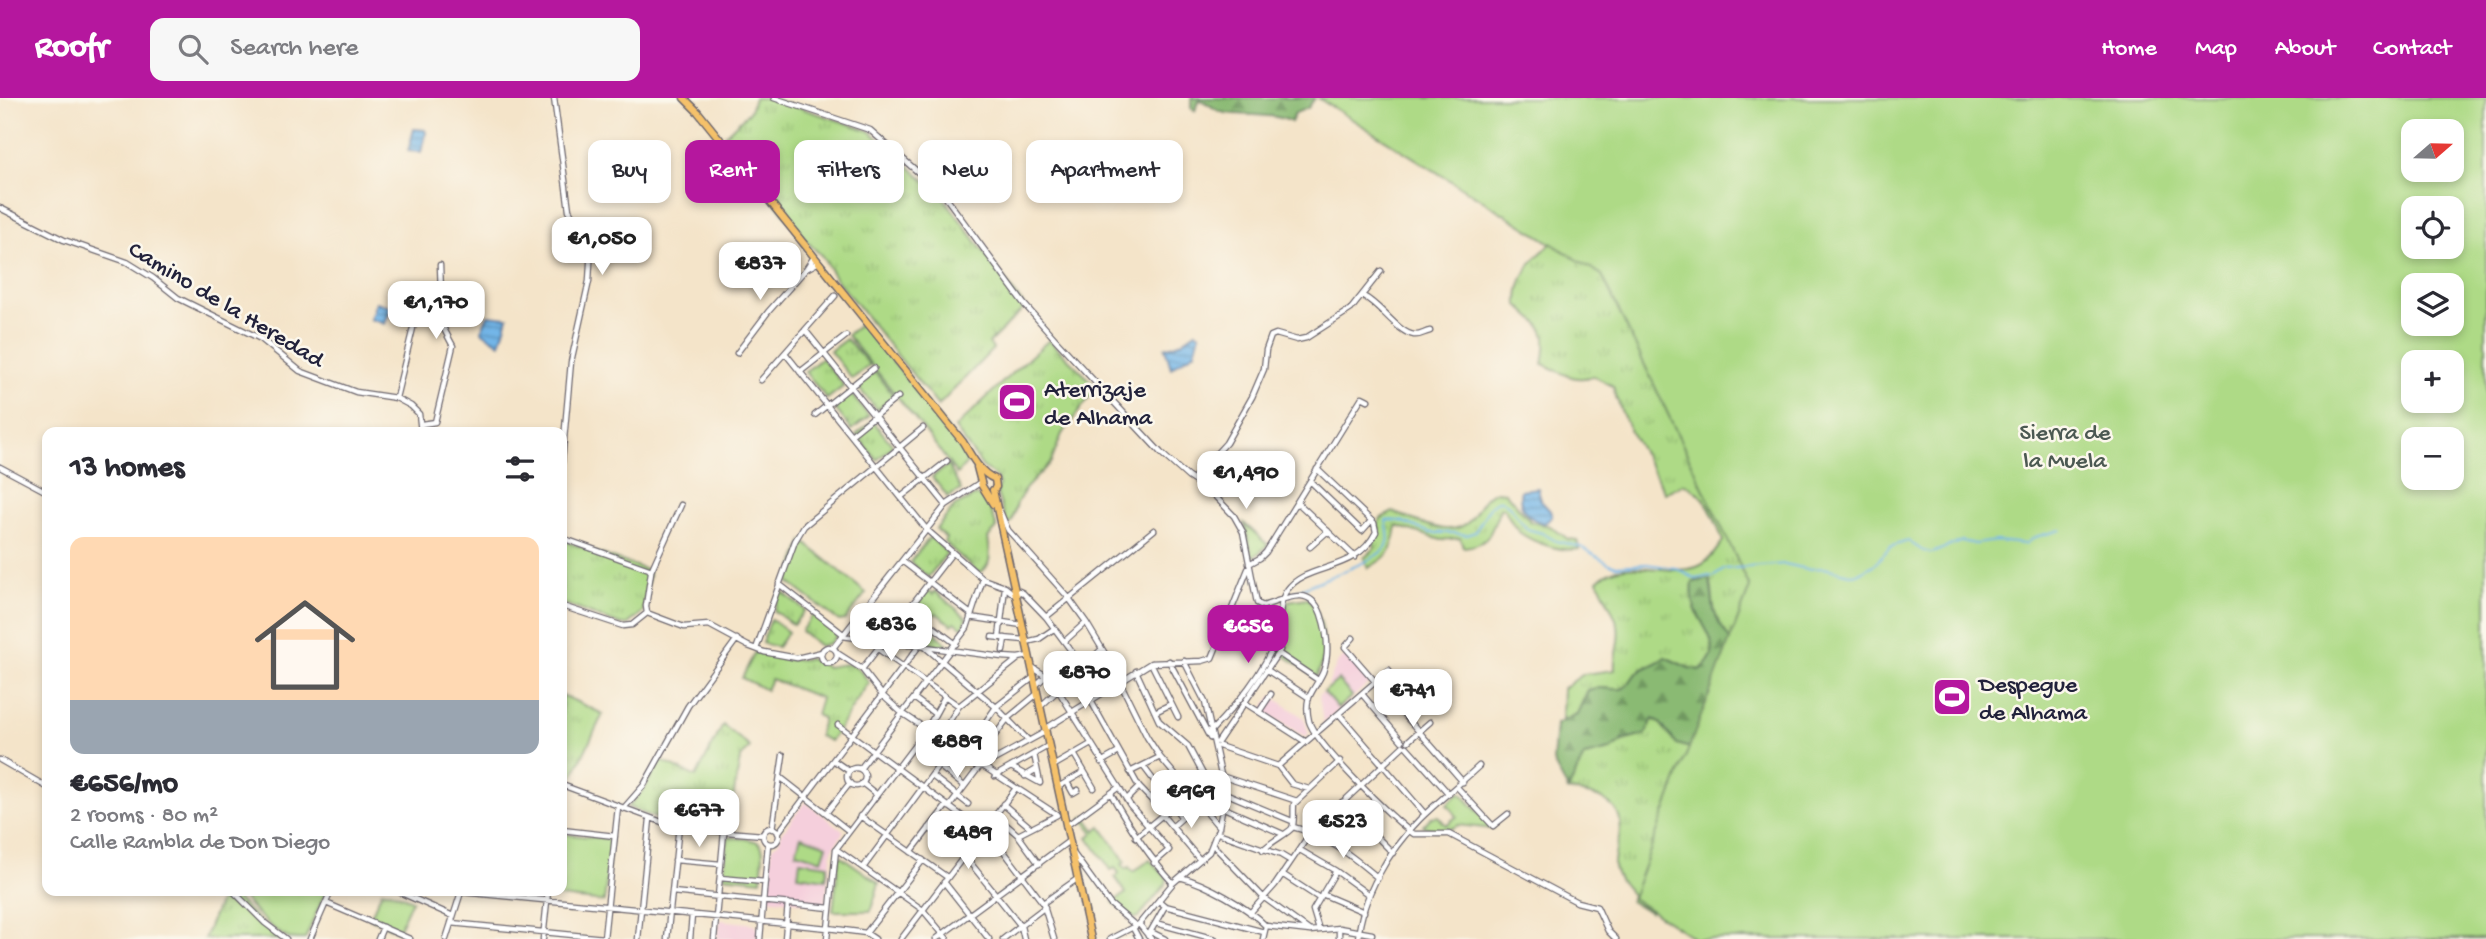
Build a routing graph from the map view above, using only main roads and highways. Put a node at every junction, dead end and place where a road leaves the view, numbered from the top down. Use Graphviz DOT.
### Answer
graph roads {
  1 [pos="684,98"];
  2 [pos="1091,939"];
  1 -- 2 [label="main road"];
}
